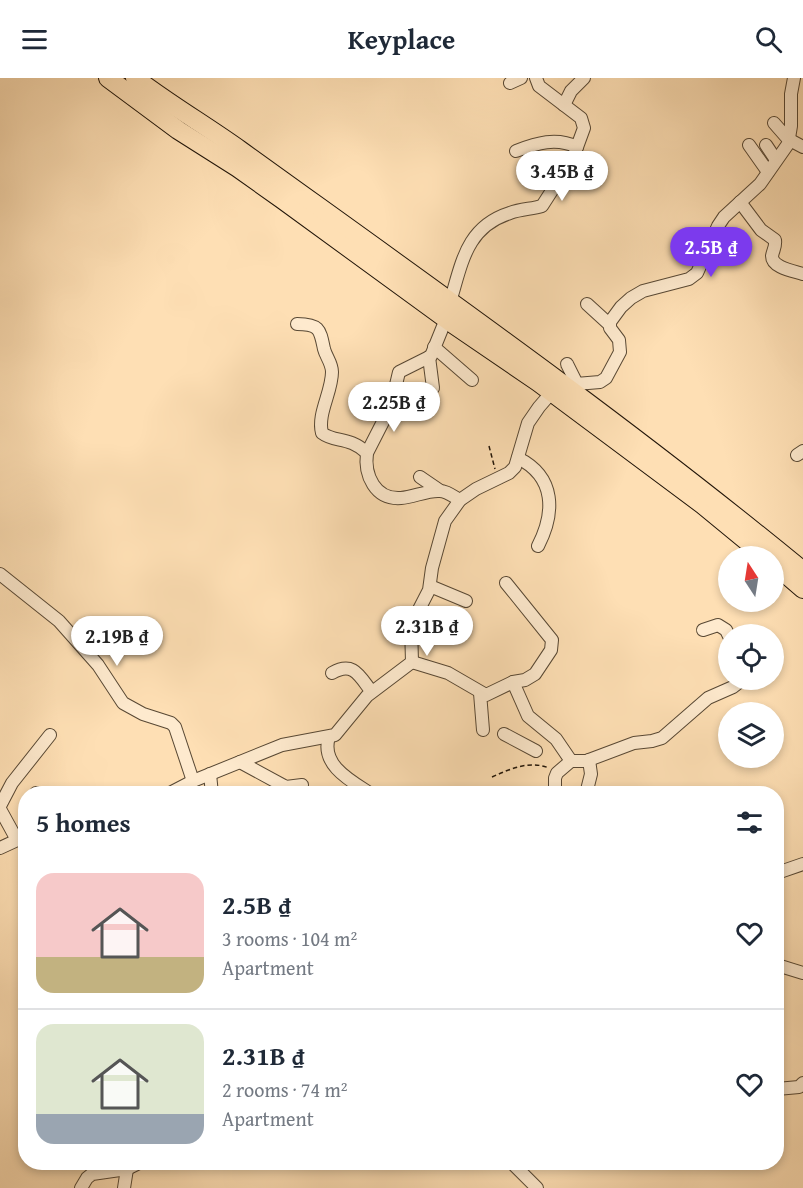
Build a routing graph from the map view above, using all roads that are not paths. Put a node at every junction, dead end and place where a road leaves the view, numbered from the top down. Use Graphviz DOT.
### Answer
graph roads {
  1 [pos="108,78"];
  2 [pos="135,78"];
  3 [pos="536,78"];
  4 [pos="584,78"];
  5 [pos="792,79"];
  6 [pos="564,105"];
  7 [pos="774,123"];
  8 [pos="788,139"];
  9 [pos="749,145"];
  10 [pos="766,145"];
  11 [pos="577,147"];
  12 [pos="803,147"];
  13 [pos="516,151"];
  14 [pos="776,160"];
  15 [pos="768,172"];
  16 [pos="740,202"];
  17 [pos="803,274"];
  18 [pos="587,304"];
  19 [pos="448,310"];
  20 [pos="297,324"];
  21 [pos="610,325"];
  22 [pos="432,352"];
  23 [pos="567,363"];
  24 [pos="472,380"];
  25 [pos="564,387"];
  26 [pos="433,388"];
  27 [pos="367,453"];
  28 [pos="518,458"];
  29 [pos="420,477"];
  30 [pos="439,490"];
  31 [pos="460,500"];
  32 [pos="538,546"];
  33 [pos="753,546"];
  34 [pos="803,571"];
  35 [pos="784,573"];
  36 [pos="0,574"];
  37 [pos="506,583"];
  38 [pos="430,586"];
  39 [pos="803,589"];
  40 [pos="466,601"];
  41 [pos="718,625"];
  42 [pos="703,630"];
  43 [pos="412,662"];
  44 [pos="332,673"];
  45 [pos="513,682"];
  46 [pos="726,690"];
  47 [pos="371,691"];
  48 [pos="480,693"];
  49 [pos="483,730"];
  50 [pos="527,732"];
  51 [pos="504,734"];
  52 [pos="50,735"];
  53 [pos="329,737"];
  54 [pos="536,752"];
  55 [pos="589,760"];
  56 [pos="571,761"];
  57 [pos="240,762"];
  58 [pos="210,774"];
  59 [pos="193,781"];
  60 [pos="302,785"];
  61 [pos="183,786"];
  62 [pos="211,786"];
  63 [pos="284,786"];
  64 [pos="294,786"];
  65 [pos="359,786"];
  66 [pos="555,786"];
  67 [pos="588,786"];
  68 [pos="0,808"];
  69 [pos="18,834"];
  70 [pos="18,840"];
  71 [pos="0,849"];
  72 [pos="803,864"];
  73 [pos="784,871"];
  74 [pos="784,967"];
  75 [pos="803,974"];
  76 [pos="802,1087"];
  77 [pos="784,1088"];
  78 [pos="120,1170"];
  79 [pos="127,1170"];
  80 [pos="518,1170"];
  81 [pos="533,1187"];
  82 [pos="81,1188"];
  83 [pos="124,1188"];
  1 -- 19 [label="highway"];
  2 -- 19 [label="highway"];
  3 -- 6 [label="street"];
  4 -- 6 [label="street"];
  5 -- 8 [label="street"];
  6 -- 11 [label="street"];
  7 -- 8 [label="street"];
  8 -- 12 [label="street"];
  8 -- 14 [label="street"];
  9 -- 15 [label="street"];
  10 -- 14 [label="street"];
  11 -- 13 [label="street"];
  11 -- 19 [label="street"];
  14 -- 15 [label="street"];
  15 -- 16 [label="street"];
  16 -- 17 [label="street"];
  16 -- 21 [label="street"];
  18 -- 21 [label="street"];
  19 -- 22 [label="street"];
  19 -- 25 [label="highway"];
  20 -- 27 [label="street"];
  21 -- 25 [label="street"];
  22 -- 24 [label="street"];
  22 -- 26 [label="street"];
  22 -- 27 [label="street"];
  23 -- 25 [label="street"];
  25 -- 28 [label="street"];
  25 -- 33 [label="highway"];
  25 -- 34 [label="highway"];
  27 -- 30 [label="street"];
  28 -- 31 [label="street"];
  28 -- 32 [label="street"];
  29 -- 30 [label="street"];
  30 -- 31 [label="street"];
  31 -- 38 [label="street"];
  35 -- 39 [label="highway"];
  36 -- 59 [label="street"];
  37 -- 45 [label="street"];
  38 -- 40 [label="street"];
  38 -- 43 [label="street"];
  41 -- 42 [label="street"];
  43 -- 47 [label="street"];
  43 -- 48 [label="street"];
  44 -- 47 [label="street"];
  45 -- 48 [label="street"];
  45 -- 50 [label="street"];
  46 -- 55 [label="street"];
  47 -- 53 [label="street"];
  48 -- 49 [label="street"];
  50 -- 51 [label="street"];
  50 -- 54 [label="street"];
  50 -- 56 [label="street"];
  52 -- 68 [label="street"];
  53 -- 57 [label="street"];
  53 -- 65 [label="street"];
  55 -- 56 [label="street"];
  55 -- 67 [label="street"];
  56 -- 66 [label="street"];
  57 -- 58 [label="street"];
  57 -- 63 [label="street"];
  58 -- 59 [label="street"];
  58 -- 62 [label="street"];
  59 -- 61 [label="street"];
  60 -- 64 [label="street"];
  68 -- 69 [label="street"];
  70 -- 71 [label="street"];
  72 -- 73 [label="street"];
  74 -- 75 [label="street"];
  76 -- 77 [label="street"];
  78 -- 82 [label="street"];
  79 -- 83 [label="street"];
  80 -- 81 [label="street"];
}
